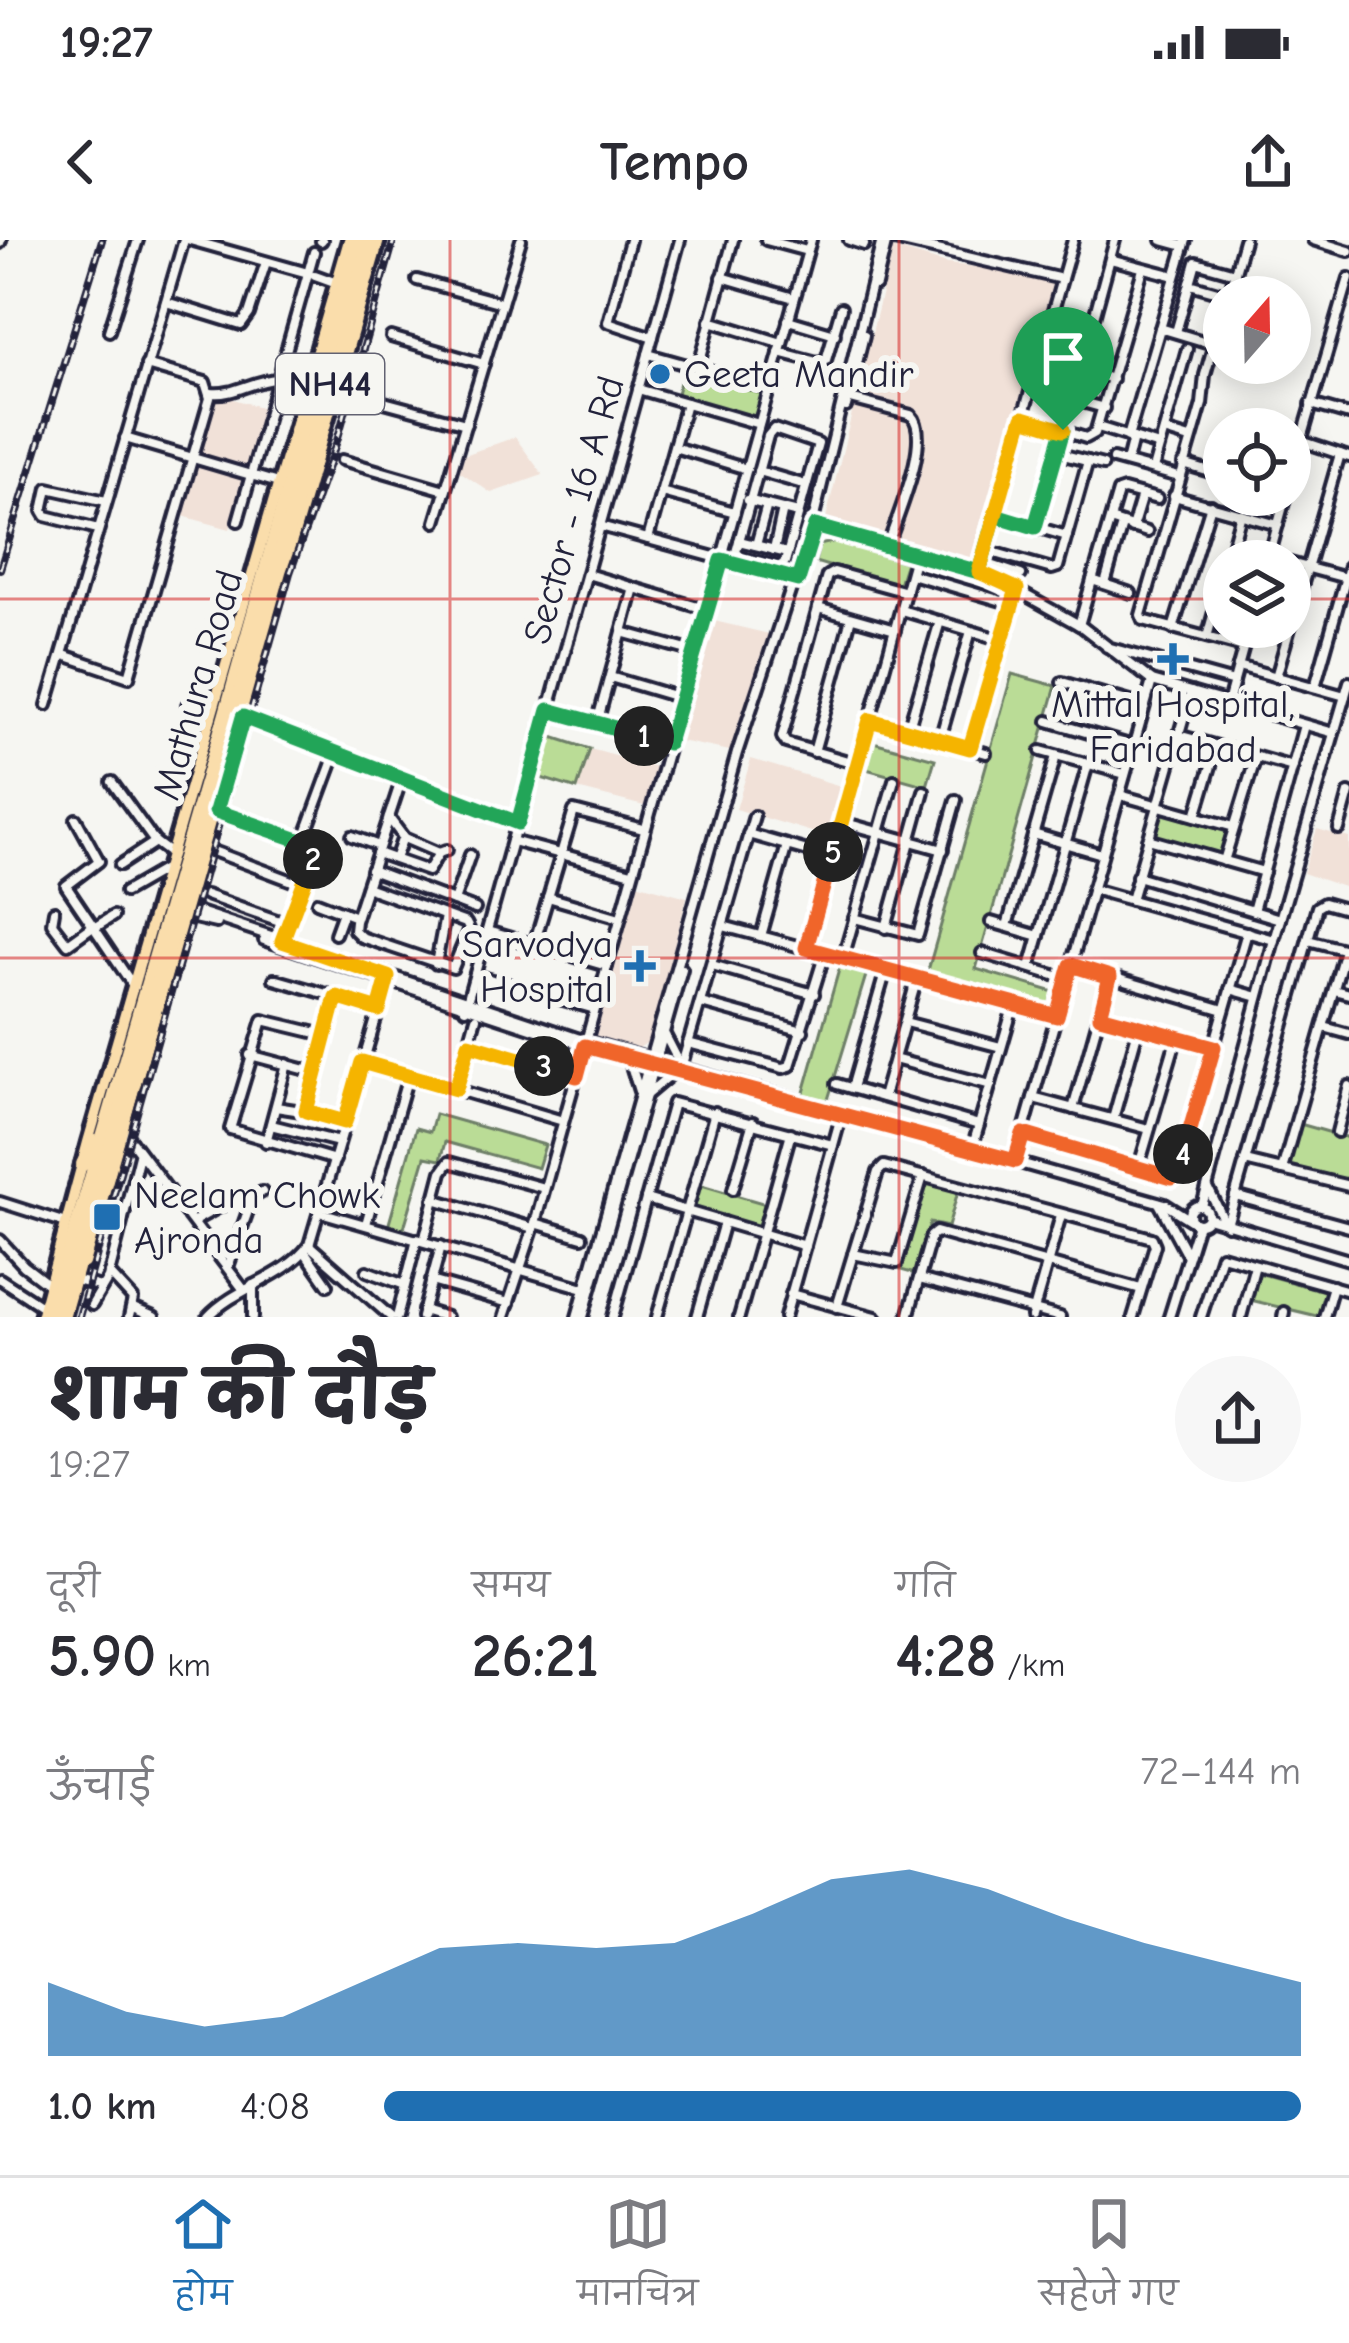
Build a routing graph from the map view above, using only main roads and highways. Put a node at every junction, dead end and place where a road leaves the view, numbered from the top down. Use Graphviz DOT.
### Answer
graph roads {
  1 [pos="353,240"];
  2 [pos="375,240"];
  3 [pos="284,545"];
  4 [pos="261,548"];
  5 [pos="279,592"];
  6 [pos="258,598"];
  7 [pos="163,994"];
  8 [pos="141,1041"];
  9 [pos="105,1128"];
  10 [pos="82,1164"];
  11 [pos="78,1273"];
  12 [pos="45,1314"];
  13 [pos="67,1316"];
  1 -- 4 [label="main road"];
  1 -- 6 [label="highway, Mathura Road / NH44"];
  2 -- 3 [label="highway, NH44"];
  2 -- 5 [label="main road"];
  3 -- 5 [label="highway"];
  3 -- 8 [label="highway, Mathura Road / NH44"];
  4 -- 6 [label="highway"];
  4 -- 10 [label="main road"];
  5 -- 7 [label="main road"];
  6 -- 9 [label="highway, Mathura Road / NH44"];
  7 -- 8 [label="highway"];
  7 -- 11 [label="main road"];
  8 -- 11 [label="highway, Mathura Road / NH44"];
  9 -- 10 [label="highway"];
  9 -- 12 [label="highway, Mathura Road / NH44"];
  10 -- 12 [label="main road"];
  11 -- 13 [label="highway, Mathura Road"];
}
